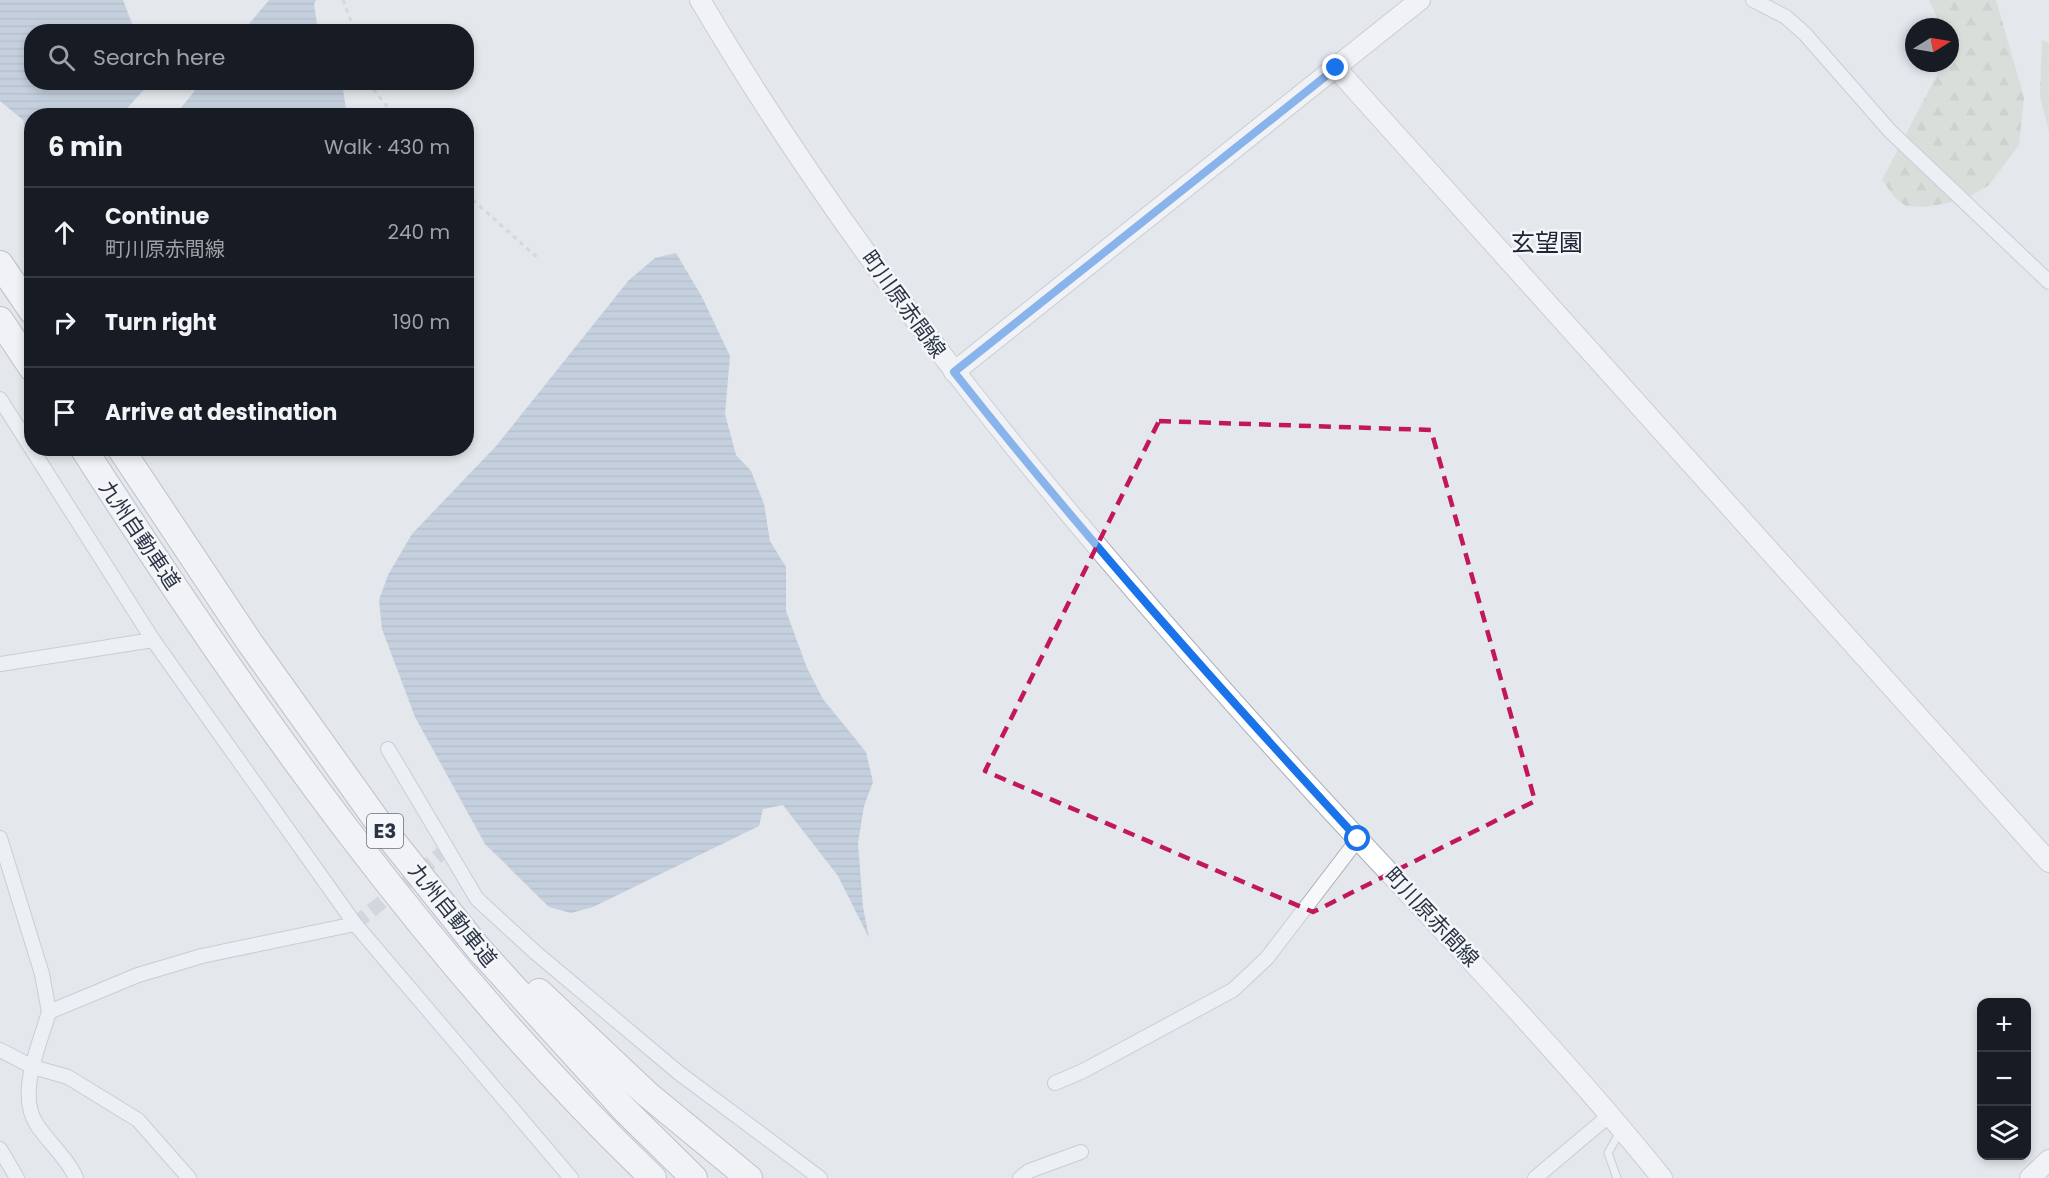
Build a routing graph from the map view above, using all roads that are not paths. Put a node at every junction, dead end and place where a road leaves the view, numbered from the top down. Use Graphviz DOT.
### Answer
graph roads {
  1 [pos="700,0"];
  2 [pos="1420,0"];
  3 [pos="1753,0"];
  4 [pos="1336,68"];
  5 [pos="0,264"];
  6 [pos="2049,282"];
  7 [pos="24,299"];
  8 [pos="0,320"];
  9 [pos="24,356"];
  10 [pos="954,372"];
  11 [pos="0,399"];
  12 [pos="24,437"];
  13 [pos="36,456"];
  14 [pos="88,456"];
  15 [pos="125,456"];
  16 [pos="153,640"];
  17 [pos="0,664"];
  18 [pos="388,749"];
  19 [pos="383,829"];
  20 [pos="0,838"];
  21 [pos="1358,839"];
  22 [pos="2048,858"];
  23 [pos="355,924"];
  24 [pos="49,1011"];
  25 [pos="0,1050"];
  26 [pos="33,1067"];
  27 [pos="1055,1083"];
  28 [pos="1617,1121"];
  29 [pos="0,1149"];
  30 [pos="1081,1152"];
  31 [pos="2049,1160"];
  32 [pos="18,1178"];
  33 [pos="76,1178"];
  34 [pos="189,1178"];
  35 [pos="571,1178"];
  36 [pos="653,1178"];
  37 [pos="694,1178"];
  38 [pos="749,1178"];
  39 [pos="820,1178"];
  40 [pos="1020,1178"];
  41 [pos="1535,1178"];
  42 [pos="1617,1178"];
  43 [pos="1662,1178"];
  44 [pos="2030,1178"];
  1 -- 10 [label="street, 町川原赤間線"];
  2 -- 4 [label="street"];
  3 -- 6 [label="street"];
  4 -- 10 [label="street"];
  4 -- 22 [label="street"];
  5 -- 7 [label="highway"];
  8 -- 9 [label="highway"];
  10 -- 21 [label="street, 町川原赤間線"];
  11 -- 12 [label="street"];
  13 -- 16 [label="street"];
  14 -- 36 [label="highway, 九州自動車道 / E3"];
  15 -- 19 [label="highway, 九州自動車道 / E3"];
  16 -- 17 [label="street"];
  16 -- 23 [label="street"];
  18 -- 39 [label="street"];
  19 -- 37 [label="highway, 九州自動車道 / E3"];
  19 -- 38 [label="highway"];
  20 -- 24 [label="street"];
  21 -- 27 [label="street"];
  21 -- 28 [label="street, 町川原赤間線"];
  23 -- 24 [label="street"];
  23 -- 35 [label="street"];
  24 -- 26 [label="street"];
  25 -- 26 [label="street"];
  26 -- 33 [label="street"];
  26 -- 34 [label="street"];
  28 -- 41 [label="street"];
  28 -- 42 [label="lane"];
  28 -- 43 [label="street, 町川原赤間線"];
  29 -- 32 [label="street"];
  30 -- 40 [label="street"];
  31 -- 44 [label="street"];
}
